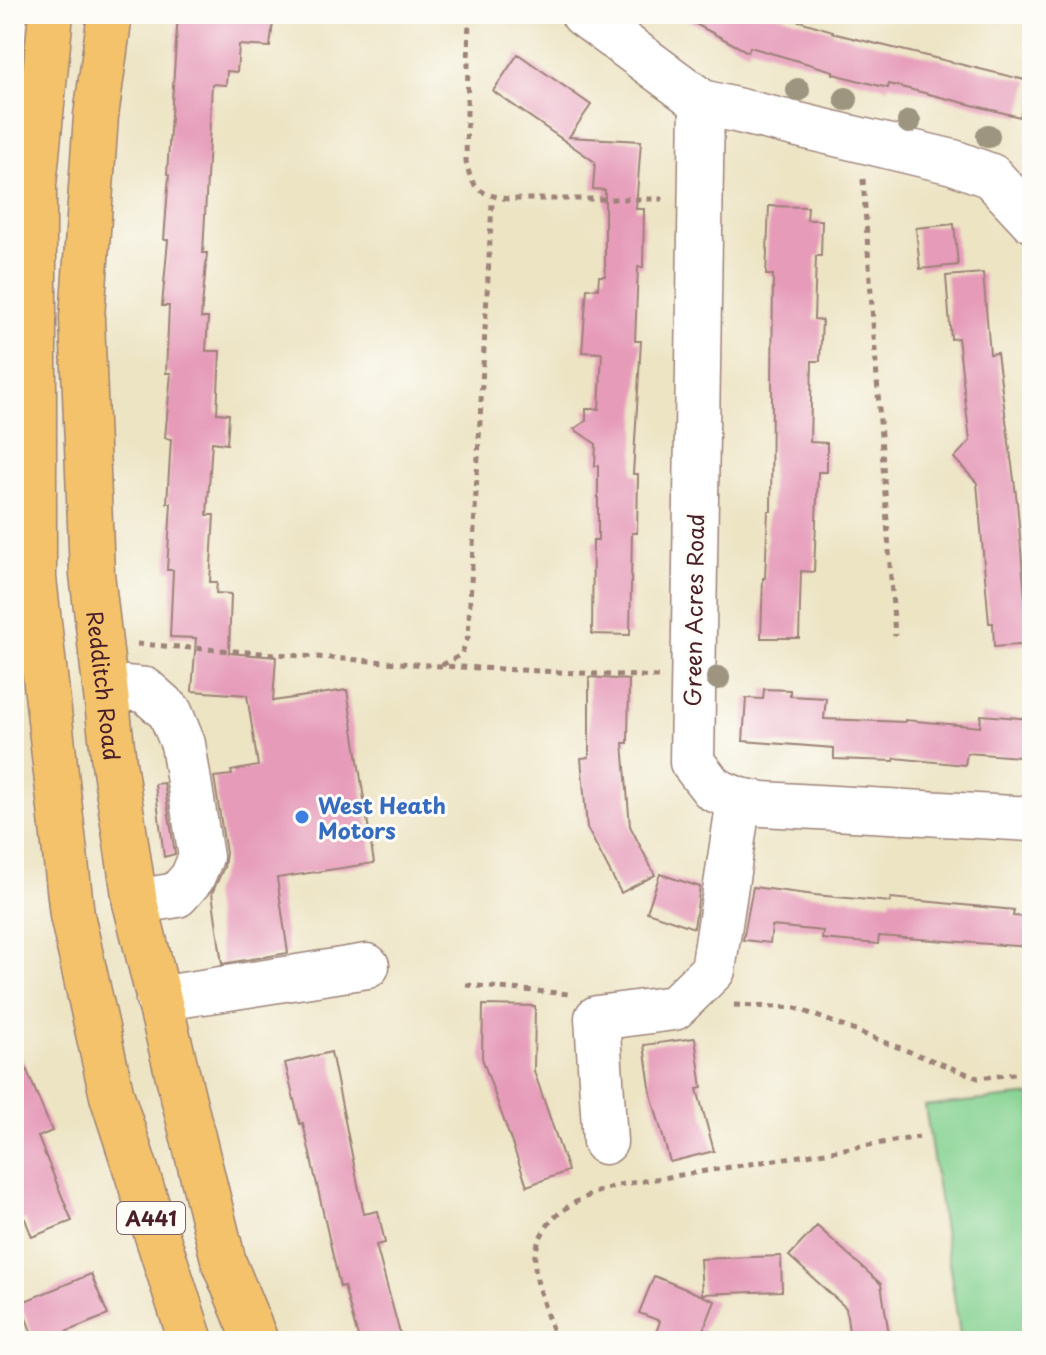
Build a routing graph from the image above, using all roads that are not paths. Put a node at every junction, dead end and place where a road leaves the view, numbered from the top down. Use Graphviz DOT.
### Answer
graph roads {
  1 [pos="51,14"];
  2 [pos="110,14"];
  3 [pos="583,14"];
  4 [pos="702,102"];
  5 [pos="24,186"];
  6 [pos="1032,220"];
  7 [pos="92,574"];
  8 [pos="24,580"];
  9 [pos="105,686"];
  10 [pos="48,693"];
  11 [pos="739,800"];
  12 [pos="1032,819"];
  13 [pos="135,902"];
  14 [pos="72,915"];
  15 [pos="367,966"];
  16 [pos="158,999"];
  17 [pos="605,1142"];
  18 [pos="191,1341"];
  19 [pos="256,1341"];
  1 -- 5 [label="highway, A441"];
  2 -- 7 [label="highway, Redditch Road"];
  3 -- 4 [label="street"];
  4 -- 6 [label="street"];
  4 -- 11 [label="street, Green Acres Road"];
  5 -- 8 [label="highway, A441"];
  7 -- 8 [label="highway"];
  7 -- 9 [label="highway, Redditch Road"];
  8 -- 10 [label="highway, A441"];
  9 -- 10 [label="highway"];
  9 -- 13 [label="highway, Redditch Road"];
  9 -- 13 [label="street"];
  10 -- 14 [label="highway, A441"];
  11 -- 12 [label="street, Green Acres Road"];
  11 -- 17 [label="street"];
  13 -- 14 [label="highway"];
  13 -- 16 [label="highway, Redditch Road"];
  14 -- 18 [label="highway, A441"];
  15 -- 16 [label="street"];
  16 -- 19 [label="highway, Redditch Road"];
}
